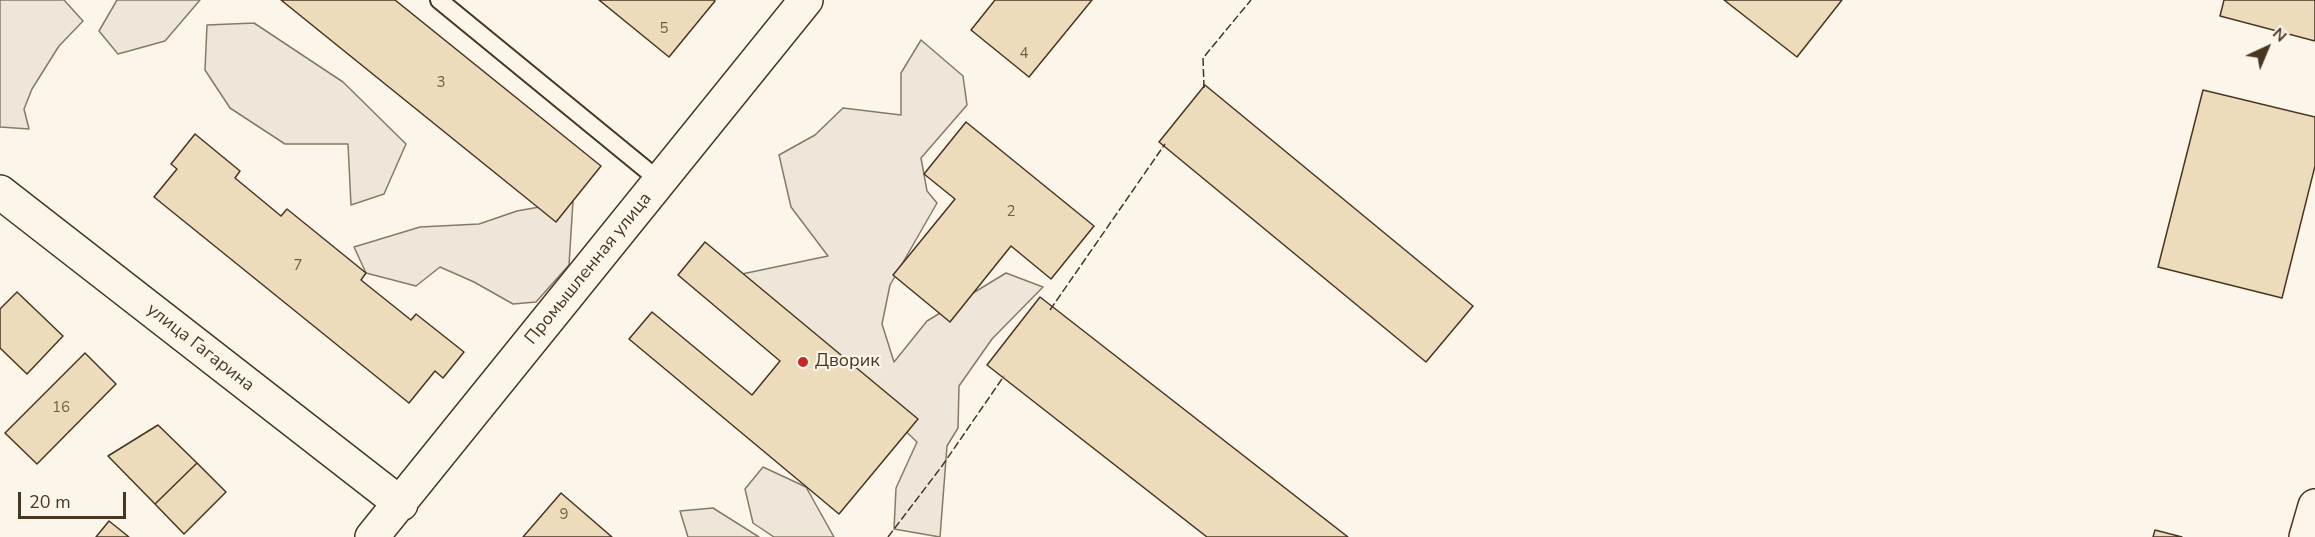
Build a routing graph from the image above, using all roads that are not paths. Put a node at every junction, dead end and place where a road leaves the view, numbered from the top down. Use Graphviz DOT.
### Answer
graph roads {
  1 [pos="439,0"];
  2 [pos="795,4"];
  3 [pos="660,181"];
  4 [pos="0,192"];
  5 [pos="400,504"];
  6 [pos="2315,506"];
  7 [pos="372,537"];
  8 [pos="2306,537"];
  1 -- 3 [label="lane"];
  2 -- 3 [label="street, Промышленная улица"];
  3 -- 5 [label="street, Промышленная улица"];
  4 -- 5 [label="street, улица Гагарина"];
  5 -- 7 [label="street, Промышленная улица"];
  6 -- 8 [label="street"];
}
